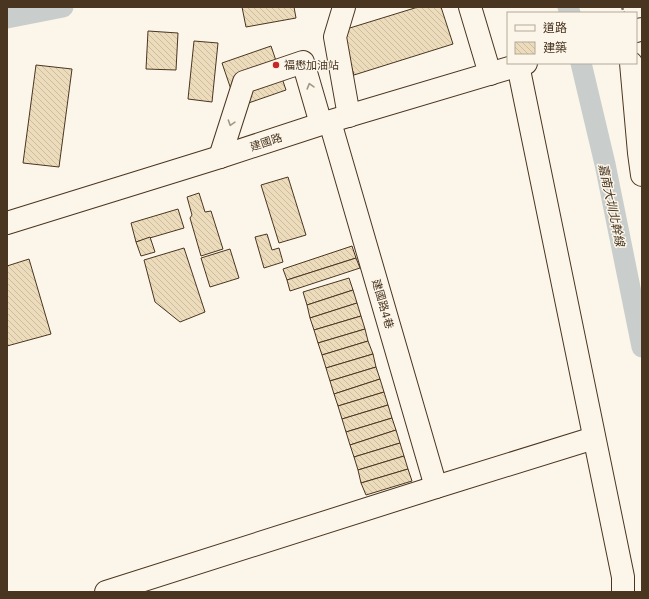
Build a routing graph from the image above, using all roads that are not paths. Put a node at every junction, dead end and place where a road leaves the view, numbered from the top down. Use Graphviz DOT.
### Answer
graph roads {
  1 [pos="344,7"];
  2 [pos="470,7"];
  3 [pos="522,64"];
  4 [pos="631,64"];
  5 [pos="490,74"];
  6 [pos="333,120"];
  7 [pos="220,157"];
  8 [pos="642,175"];
  9 [pos="7,223"];
  10 [pos="594,438"];
  11 [pos="436,487"];
  12 [pos="106,592"];
  13 [pos="623,592"];
  1 -- 6 [label="main road"];
  2 -- 5 [label="main road"];
  3 -- 5 [label="main road, 建國路"];
  3 -- 10 [label="main road"];
  4 -- 8 [label="main road"];
  5 -- 6 [label="main road, 建國路"];
  6 -- 7 [label="main road, 建國路"];
  6 -- 7 [label="main road, one-way"];
  6 -- 11 [label="main road, 建國路4巷"];
  7 -- 9 [label="main road, 建國路"];
  10 -- 11 [label="main road"];
  10 -- 13 [label="main road"];
  11 -- 12 [label="main road"];
}
